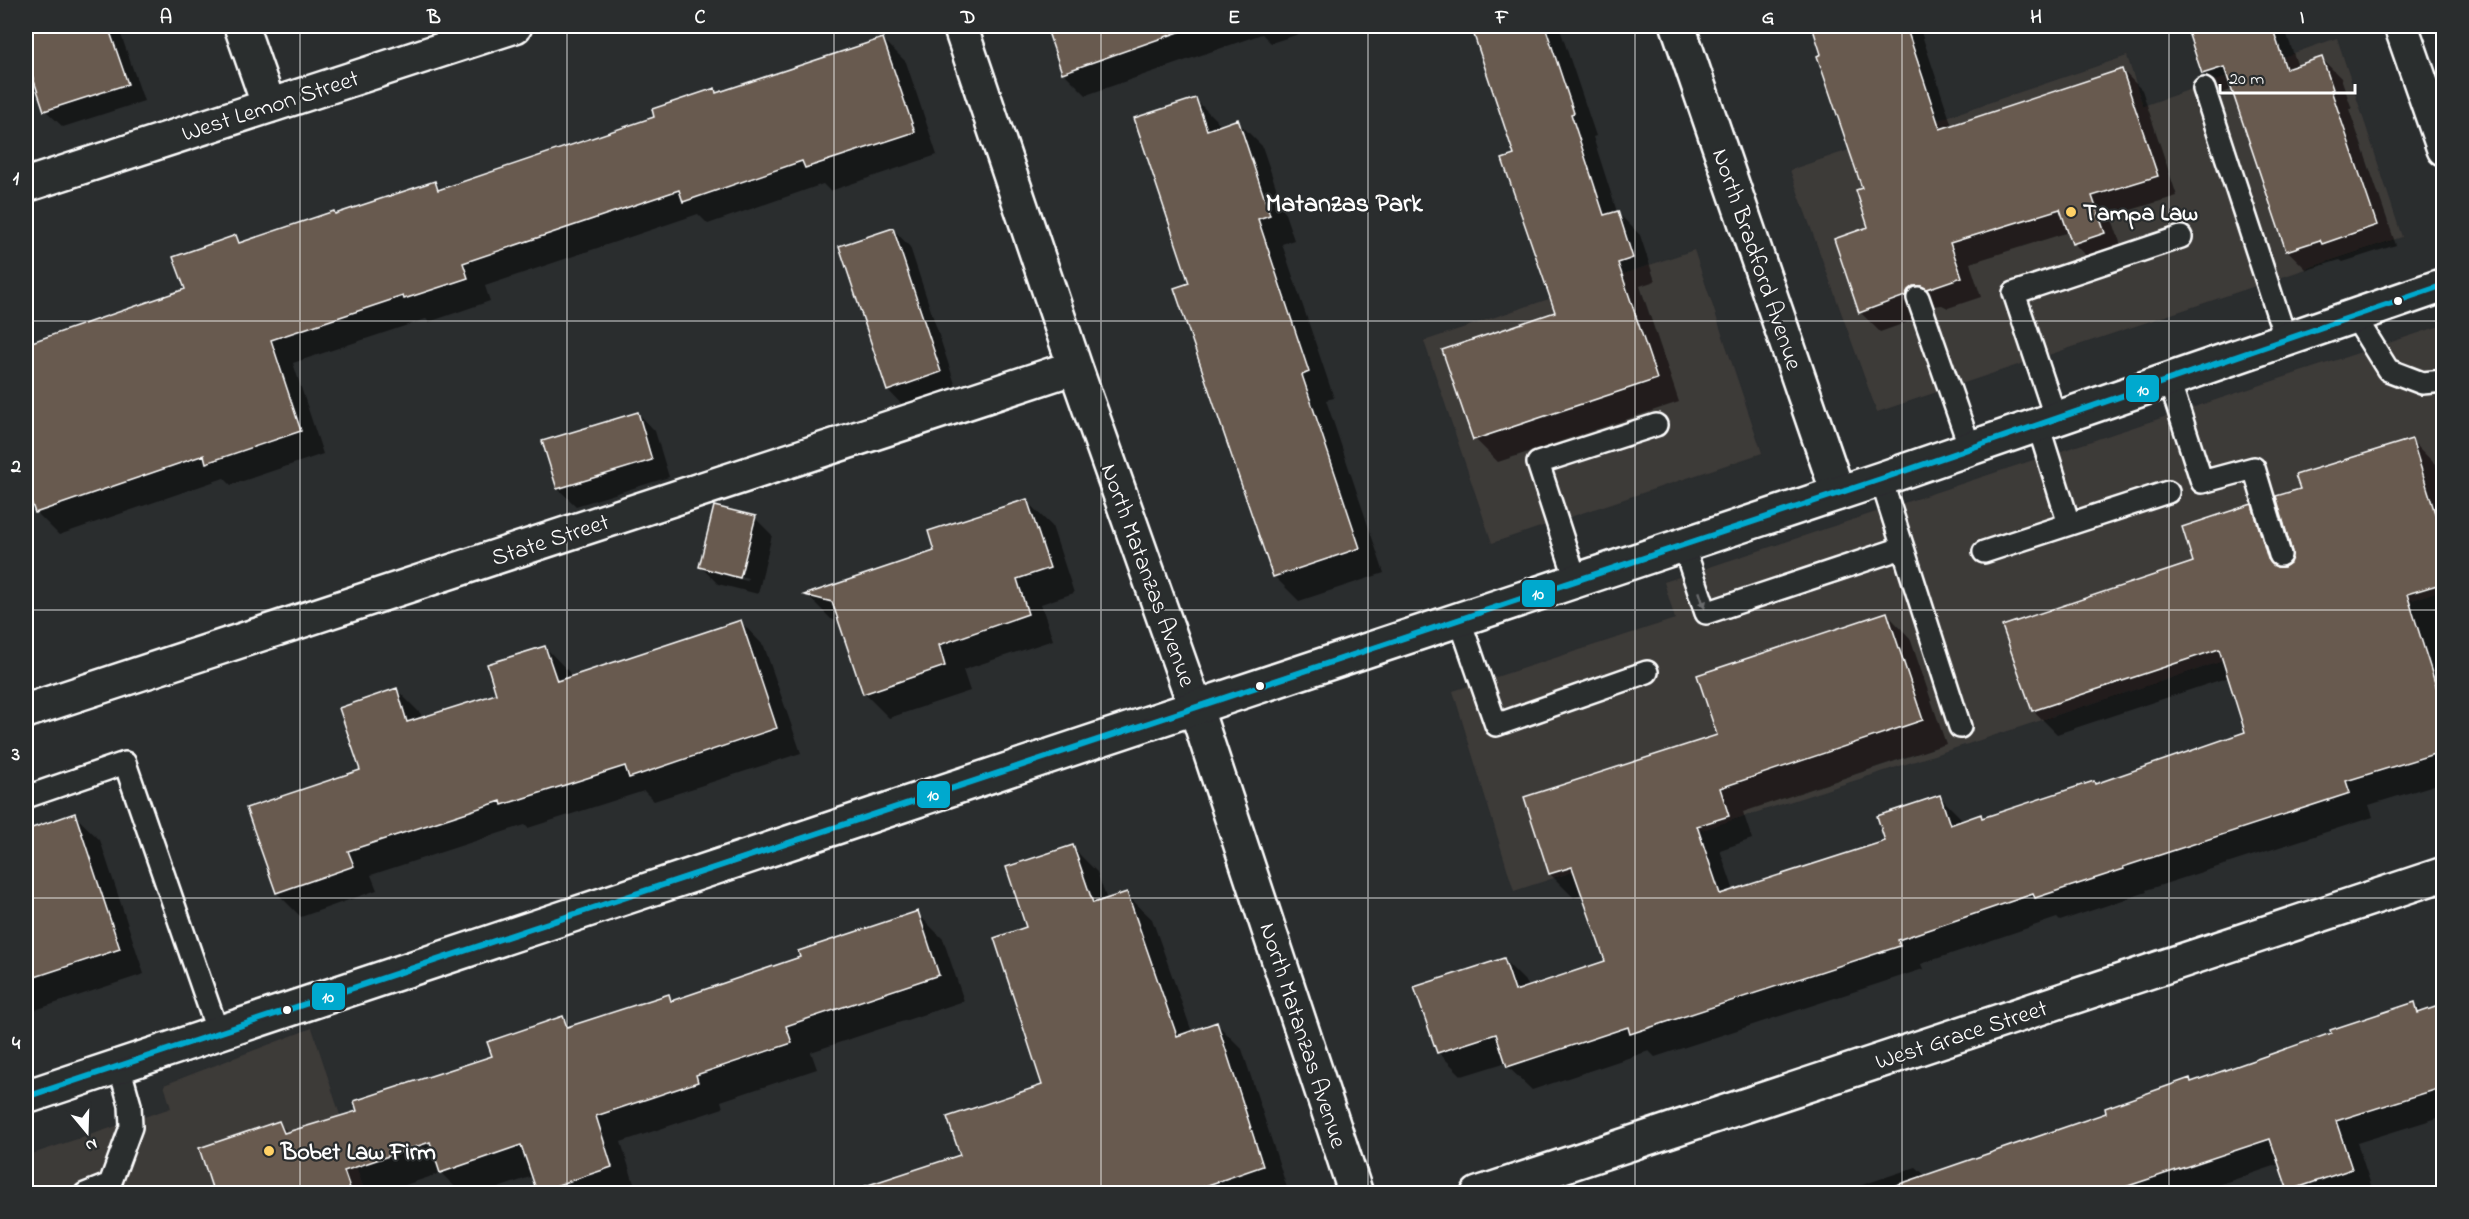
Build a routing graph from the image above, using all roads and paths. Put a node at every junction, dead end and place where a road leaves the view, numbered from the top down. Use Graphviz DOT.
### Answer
graph roads {
  1 [pos="241,26"];
  2 [pos="515,26"];
  3 [pos="960,26"];
  4 [pos="1678,26"];
  5 [pos="2401,26"];
  6 [pos="2204,89"];
  7 [pos="268,106"];
  8 [pos="2444,149"];
  9 [pos="26,185"];
  10 [pos="2181,237"];
  11 [pos="2444,285"];
  12 [pos="1918,298"];
  13 [pos="2355,317"];
  14 [pos="2286,340"];
  15 [pos="1075,367"];
  16 [pos="2169,380"];
  17 [pos="2444,381"];
  18 [pos="2047,422"];
  19 [pos="1656,425"];
  20 [pos="1970,448"];
  21 [pos="1881,479"];
  22 [pos="2168,492"];
  23 [pos="1838,493"];
  24 [pos="2069,524"];
  25 [pos="1683,544"];
  26 [pos="1902,548"];
  27 [pos="1984,552"];
  28 [pos="2280,555"];
  29 [pos="1576,580"];
  30 [pos="1459,618"];
  31 [pos="1647,672"];
  32 [pos="1195,706"];
  33 [pos="26,711"];
  34 [pos="1960,728"];
  35 [pos="26,798"];
  36 [pos="2444,874"];
  37 [pos="218,1033"];
  38 [pos="119,1066"];
  39 [pos="26,1097"];
  40 [pos="85,1194"];
  41 [pos="1356,1194"];
  42 [pos="1478,1194"];
  1 -- 7 [label="street"];
  2 -- 7 [label="street, West Lemon Street"];
  3 -- 15 [label="street, North Matanzas Avenue"];
  4 -- 23 [label="street, North Bradford Avenue"];
  5 -- 8 [label="street"];
  6 -- 14 [label="lane"];
  7 -- 9 [label="street, West Lemon Street"];
  10 -- 18 [label="lane"];
  11 -- 13 [label="street"];
  12 -- 20 [label="lane"];
  13 -- 14 [label="street"];
  13 -- 17 [label="lane"];
  14 -- 16 [label="street"];
  15 -- 32 [label="street, North Matanzas Avenue"];
  15 -- 33 [label="street, State Street"];
  16 -- 18 [label="street"];
  16 -- 28 [label="lane"];
  18 -- 20 [label="street"];
  18 -- 24 [label="lane"];
  19 -- 29 [label="lane"];
  20 -- 21 [label="street"];
  21 -- 23 [label="street"];
  21 -- 26 [label="lane"];
  22 -- 24 [label="lane"];
  23 -- 25 [label="street"];
  24 -- 27 [label="lane"];
  25 -- 26 [label="lane, one-way"];
  25 -- 29 [label="street"];
  26 -- 34 [label="lane"];
  29 -- 30 [label="street"];
  30 -- 31 [label="lane"];
  30 -- 32 [label="street"];
  32 -- 37 [label="street"];
  32 -- 41 [label="street, North Matanzas Avenue"];
  35 -- 37 [label="lane"];
  36 -- 42 [label="street, West Grace Street"];
  37 -- 38 [label="street"];
  38 -- 39 [label="street"];
  38 -- 40 [label="lane"];
}
